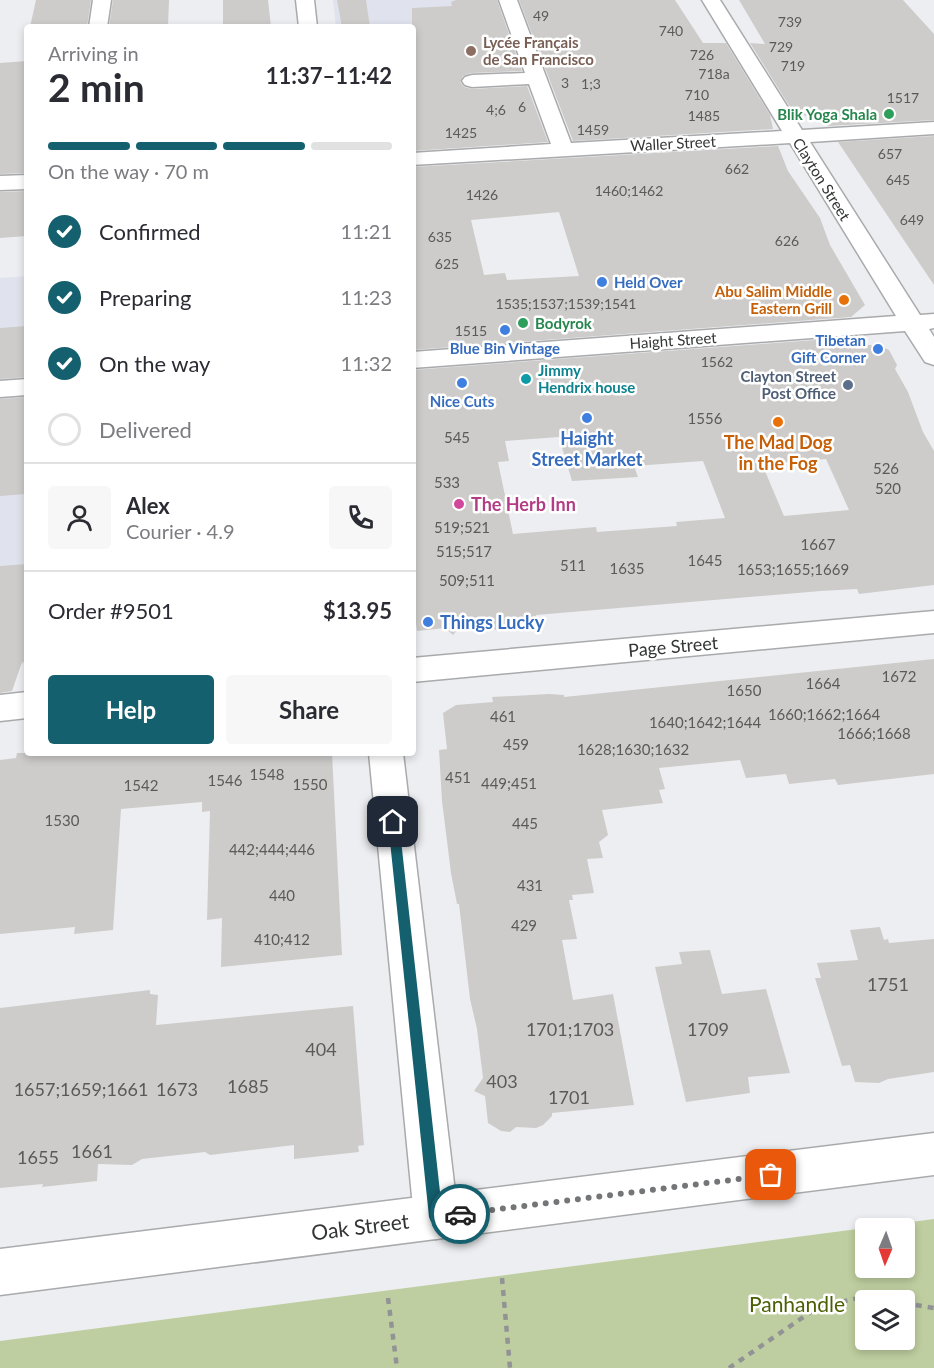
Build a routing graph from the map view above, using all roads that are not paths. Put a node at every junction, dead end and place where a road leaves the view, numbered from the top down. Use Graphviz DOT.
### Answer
graph roads {
  1 [pos="102,0"];
  2 [pos="305,0"];
  3 [pos="508,0"];
  4 [pos="711,0"];
  5 [pos="98,24"];
  6 [pos="308,24"];
  7 [pos="536,78"];
  8 [pos="472,81"];
  9 [pos="934,128"];
  10 [pos="796,136"];
  11 [pos="562,150"];
  12 [pos="416,159"];
  13 [pos="24,182"];
  14 [pos="0,183"];
  15 [pos="923,322"];
  16 [pos="934,357"];
  17 [pos="416,360"];
  18 [pos="24,387"];
  19 [pos="0,389"];
  20 [pos="934,622"];
  21 [pos="416,670"];
  22 [pos="24,705"];
  23 [pos="0,708"];
  24 [pos="386,756"];
  25 [pos="934,1154"];
  26 [pos="436,1217"];
  27 [pos="0,1272"];
  1 -- 5 [label="street"];
  2 -- 6 [label="street"];
  3 -- 7 [label="street"];
  4 -- 10 [label="street, Clayton Street"];
  7 -- 8 [label="street"];
  7 -- 11 [label="street"];
  9 -- 10 [label="street, Waller Street"];
  10 -- 11 [label="street, Waller Street"];
  10 -- 15 [label="street, Clayton Street"];
  11 -- 12 [label="street, Waller Street"];
  13 -- 14 [label="street"];
  15 -- 16 [label="street, Clayton Street"];
  15 -- 17 [label="street, Haight Street"];
  18 -- 19 [label="street"];
  20 -- 21 [label="street, Page Street"];
  22 -- 23 [label="street"];
  24 -- 26 [label="street"];
  25 -- 26 [label="street, Oak Street"];
  26 -- 27 [label="street, Oak Street"];
}
